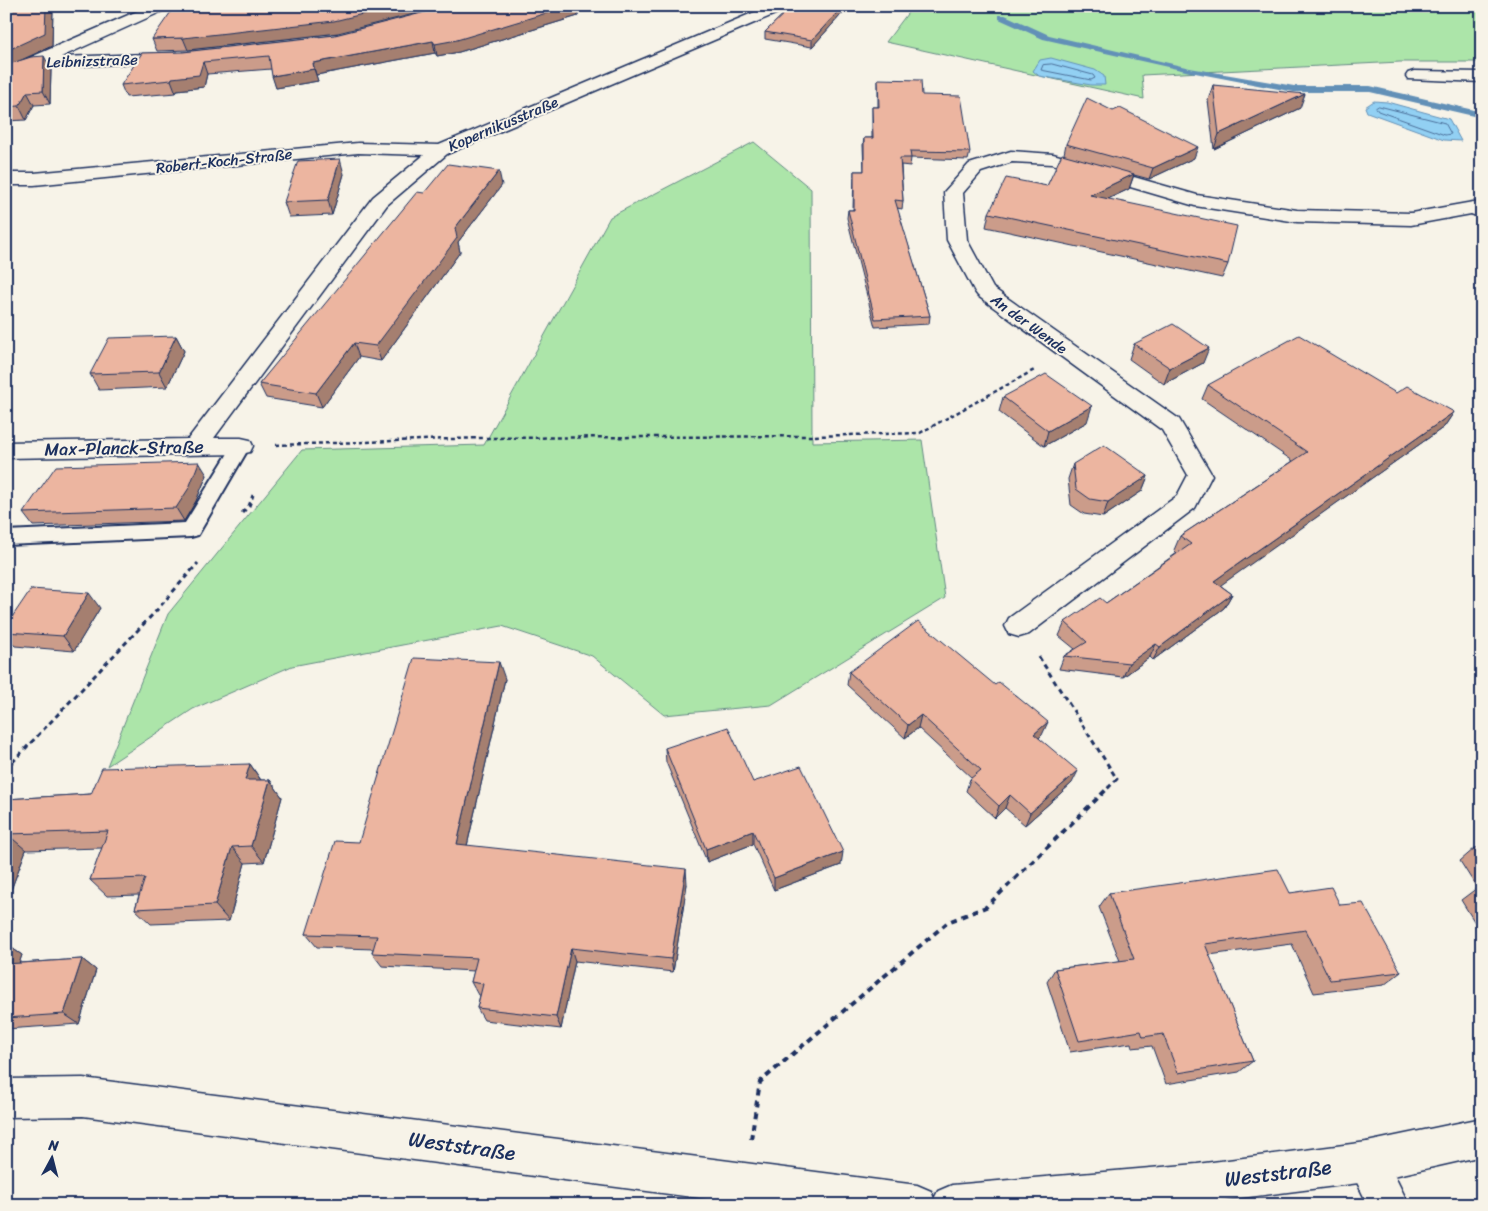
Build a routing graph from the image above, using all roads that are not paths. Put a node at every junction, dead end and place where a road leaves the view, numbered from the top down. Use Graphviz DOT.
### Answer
graph roads {
  1 [pos="162,6"];
  2 [pos="782,6"];
  3 [pos="188,57"];
  4 [pos="36,63"];
  5 [pos="6,74"];
  6 [pos="1414,76"];
  7 [pos="1482,77"];
  8 [pos="442,150"];
  9 [pos="6,179"];
  10 [pos="1482,212"];
  11 [pos="195,446"];
  12 [pos="241,446"];
  13 [pos="6,450"];
  14 [pos="6,538"];
  15 [pos="1018,626"];
  16 [pos="6,1098"];
  17 [pos="1482,1137"];
  18 [pos="1367,1162"];
  19 [pos="917,1205"];
  20 [pos="952,1205"];
  21 [pos="1389,1205"];
  1 -- 4 [label="street"];
  2 -- 8 [label="street, Kopernikusstraße"];
  3 -- 4 [label="street, Leibnizstraße"];
  4 -- 5 [label="street"];
  6 -- 7 [label="street"];
  8 -- 9 [label="street, Robert-Koch-Straße"];
  8 -- 11 [label="street, Kopernikusstraße"];
  10 -- 15 [label="street, An der Wende"];
  11 -- 12 [label="street, Max-Planck-Straße"];
  11 -- 13 [label="street, Max-Planck-Straße"];
  12 -- 14 [label="lane"];
  16 -- 19 [label="street, Weststraße"];
  17 -- 18 [label="street, Weststraße"];
  18 -- 20 [label="street, Weststraße"];
  18 -- 21 [label="street"];
}
